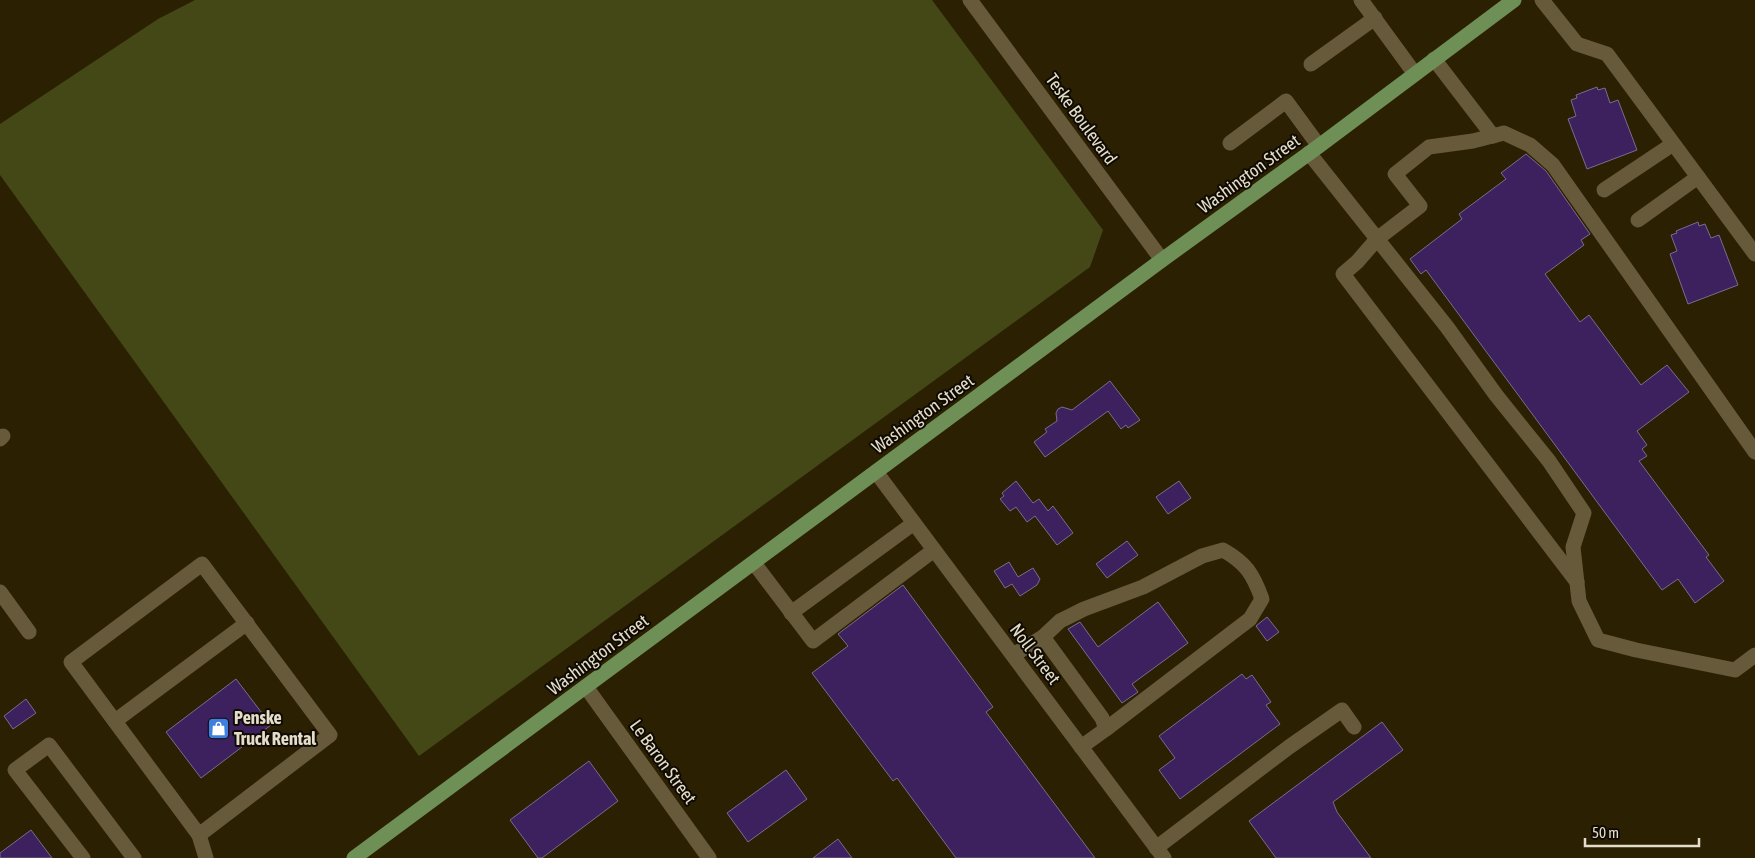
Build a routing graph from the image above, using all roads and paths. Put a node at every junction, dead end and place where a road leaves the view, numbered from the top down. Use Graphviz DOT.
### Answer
graph roads {
  1 [pos="970,0"];
  2 [pos="1361,0"];
  3 [pos="1514,0"];
  4 [pos="1542,0"];
  5 [pos="1375,18"];
  6 [pos="1434,60"];
  7 [pos="1311,64"];
  8 [pos="1416,74"];
  9 [pos="1493,136"];
  10 [pos="1230,143"];
  11 [pos="1674,144"];
  12 [pos="1314,150"];
  13 [pos="1698,177"];
  14 [pos="1604,190"];
  15 [pos="1638,220"];
  16 [pos="1377,239"];
  17 [pos="1755,254"];
  18 [pos="1162,260"];
  19 [pos="1755,452"];
  20 [pos="876,472"];
  21 [pos="914,523"];
  22 [pos="934,550"];
  23 [pos="754,563"];
  24 [pos="1577,582"];
  25 [pos="0,592"];
  26 [pos="791,613"];
  27 [pos="247,623"];
  28 [pos="30,632"];
  29 [pos="1043,637"];
  30 [pos="1012,655"];
  31 [pos="1755,655"];
  32 [pos="586,688"];
  33 [pos="115,721"];
  34 [pos="1354,727"];
  35 [pos="1106,728"];
  36 [pos="1081,747"];
  37 [pos="8,771"];
  38 [pos="199,835"];
  39 [pos="1160,853"];
  40 [pos="83,858"];
  41 [pos="134,858"];
  42 [pos="206,858"];
  43 [pos="354,858"];
  44 [pos="709,858"];
  1 -- 18 [label="street, Teske Boulevard"];
  2 -- 5 [label="street"];
  3 -- 6 [label="main road, Washington Street"];
  4 -- 11 [label="street"];
  5 -- 7 [label="street"];
  5 -- 8 [label="street"];
  6 -- 8 [label="main road, Washington Street"];
  6 -- 9 [label="street"];
  8 -- 12 [label="main road, Washington Street"];
  9 -- 16 [label="street"];
  9 -- 19 [label="street"];
  10 -- 12 [label="street"];
  11 -- 13 [label="street"];
  11 -- 14 [label="street"];
  12 -- 16 [label="street"];
  12 -- 18 [label="main road, Washington Street"];
  13 -- 15 [label="street"];
  13 -- 17 [label="street"];
  16 -- 24 [label="street"];
  16 -- 24 [label="street"];
  18 -- 20 [label="main road, Washington Street"];
  20 -- 21 [label="street, Noll Street"];
  20 -- 23 [label="main road, Washington Street"];
  21 -- 22 [label="street, Noll Street"];
  21 -- 26 [label="street"];
  22 -- 26 [label="street"];
  22 -- 30 [label="street, Noll Street"];
  23 -- 26 [label="street"];
  23 -- 32 [label="main road, Washington Street"];
  24 -- 31 [label="street"];
  25 -- 28 [label="street"];
  27 -- 33 [label="street"];
  27 -- 33 [label="street"];
  27 -- 38 [label="street"];
  29 -- 30 [label="street"];
  29 -- 35 [label="street"];
  29 -- 35 [label="street"];
  30 -- 36 [label="street, Noll Street"];
  32 -- 43 [label="main road, Washington Street"];
  32 -- 44 [label="street, Le Baron Street"];
  33 -- 38 [label="street"];
  34 -- 39 [label="street"];
  35 -- 36 [label="street"];
  36 -- 39 [label="street, Noll Street"];
  37 -- 40 [label="street"];
  37 -- 41 [label="street"];
  38 -- 42 [label="street"];
}
